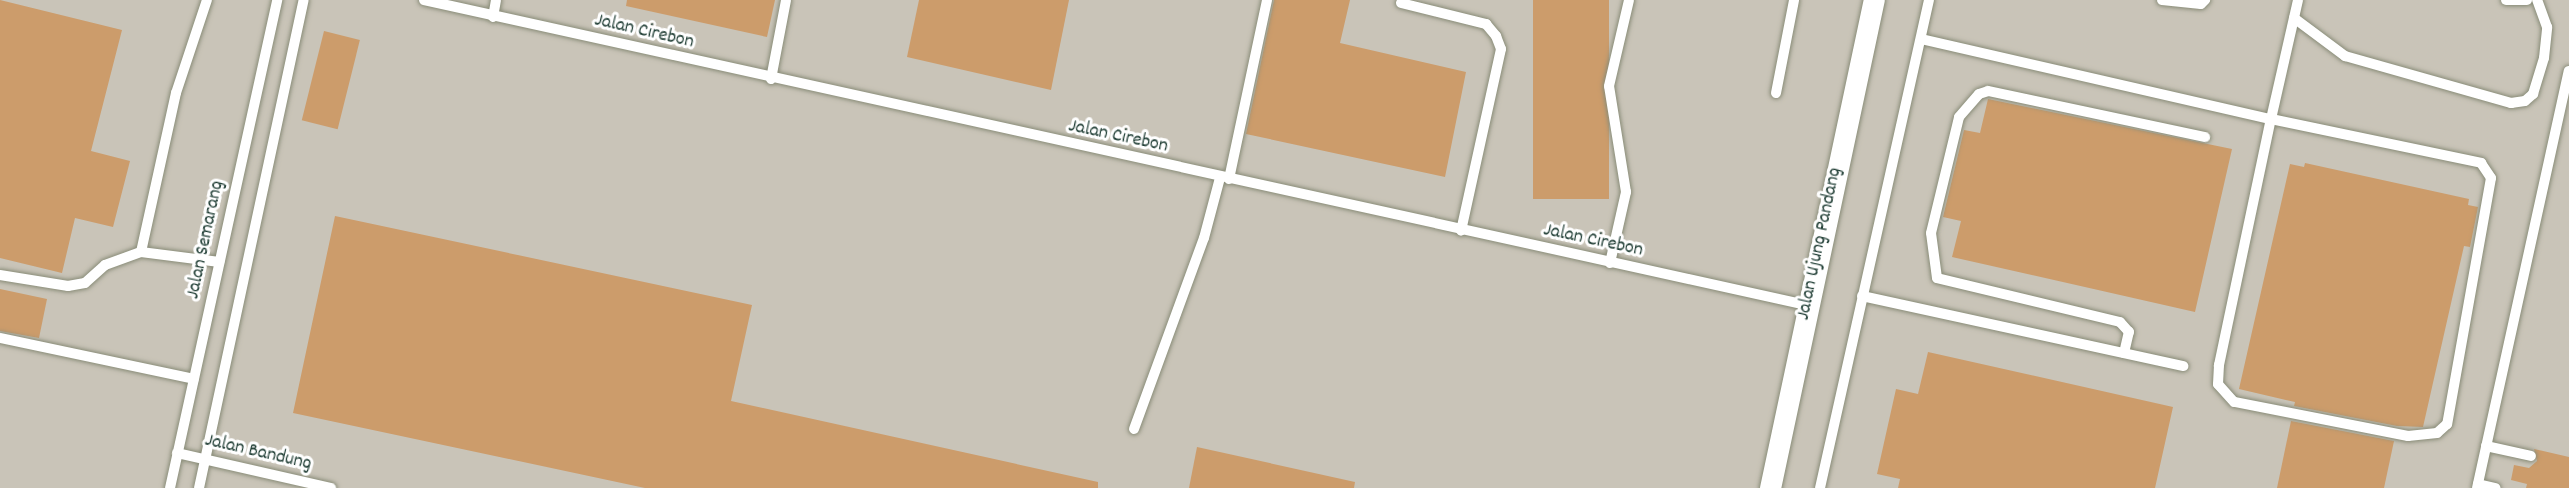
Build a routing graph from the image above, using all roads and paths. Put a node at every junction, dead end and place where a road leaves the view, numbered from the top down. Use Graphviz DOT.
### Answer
graph roads {
  1 [pos="207,0"];
  2 [pos="277,0"];
  3 [pos="304,0"];
  4 [pos="424,0"];
  5 [pos="496,0"];
  6 [pos="786,0"];
  7 [pos="1267,0"];
  8 [pos="1629,0"];
  9 [pos="1794,0"];
  10 [pos="1874,0"];
  11 [pos="1929,0"];
  12 [pos="2162,0"];
  13 [pos="2205,0"];
  14 [pos="2298,0"];
  15 [pos="2505,0"];
  16 [pos="2527,0"];
  17 [pos="2537,0"];
  18 [pos="1401,3"];
  19 [pos="493,17"];
  20 [pos="2294,18"];
  21 [pos="1921,39"];
  22 [pos="2569,71"];
  23 [pos="771,80"];
  24 [pos="1776,93"];
  25 [pos="2271,119"];
  26 [pos="2205,137"];
  27 [pos="1224,178"];
  28 [pos="1461,231"];
  29 [pos="141,252"];
  30 [pos="219,262"];
  31 [pos="1610,263"];
  32 [pos="0,275"];
  33 [pos="1862,296"];
  34 [pos="1807,305"];
  35 [pos="0,338"];
  36 [pos="2124,353"];
  37 [pos="2183,366"];
  38 [pos="194,379"];
  39 [pos="1134,429"];
  40 [pos="2486,446"];
  41 [pos="177,453"];
  42 [pos="2531,456"];
  43 [pos="205,460"];
  44 [pos="2478,486"];
  45 [pos="170,488"];
  46 [pos="199,488"];
  47 [pos="331,488"];
  48 [pos="1770,488"];
  49 [pos="1820,488"];
  50 [pos="2496,488"];
  1 -- 29 [label="lane"];
  2 -- 30 [label="lane, Jalan Semarang"];
  3 -- 43 [label="lane"];
  4 -- 19 [label="lane, Jalan Cirebon"];
  5 -- 19 [label="lane"];
  6 -- 23 [label="lane"];
  7 -- 27 [label="lane"];
  8 -- 31 [label="lane"];
  9 -- 24 [label="lane"];
  10 -- 34 [label="street, Jalan Ujung Pandang"];
  11 -- 21 [label="lane"];
  12 -- 13 [label="lane"];
  14 -- 20 [label="lane"];
  15 -- 16 [label="lane"];
  17 -- 20 [label="lane"];
  18 -- 28 [label="lane"];
  19 -- 23 [label="lane, Jalan Cirebon"];
  20 -- 25 [label="lane"];
  21 -- 25 [label="lane"];
  21 -- 33 [label="lane"];
  22 -- 40 [label="lane"];
  23 -- 27 [label="lane, Jalan Cirebon"];
  25 -- 25 [label="lane"];
  26 -- 36 [label="lane"];
  27 -- 28 [label="lane, Jalan Cirebon"];
  27 -- 39 [label="lane"];
  28 -- 31 [label="lane, Jalan Cirebon"];
  29 -- 30 [label="lane"];
  29 -- 32 [label="lane"];
  30 -- 38 [label="lane, Jalan Semarang"];
  31 -- 34 [label="lane, Jalan Cirebon"];
  33 -- 36 [label="lane"];
  33 -- 49 [label="lane"];
  34 -- 48 [label="street, Jalan Ujung Pandang"];
  35 -- 38 [label="lane"];
  36 -- 37 [label="lane"];
  38 -- 41 [label="lane, Jalan Semarang"];
  40 -- 42 [label="lane"];
  40 -- 44 [label="lane"];
  41 -- 43 [label="lane, Jalan Bandung"];
  41 -- 45 [label="lane, Jalan Semarang"];
  43 -- 46 [label="lane"];
  43 -- 47 [label="lane, Jalan Bandung"];
  44 -- 50 [label="lane"];
}
